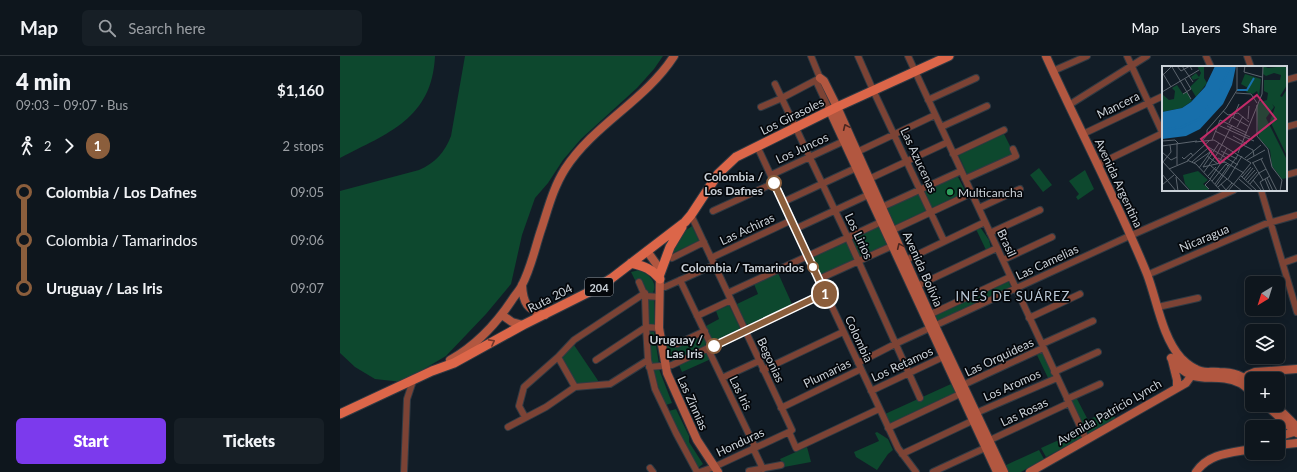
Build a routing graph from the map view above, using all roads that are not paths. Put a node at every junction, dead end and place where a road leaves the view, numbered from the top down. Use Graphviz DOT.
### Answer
graph roads {
  1 [pos="674,56"];
  2 [pos="811,56"];
  3 [pos="858,56"];
  4 [pos="908,56"];
  5 [pos="949,56"];
  6 [pos="1046,56"];
  7 [pos="1087,56"];
  8 [pos="1127,56"];
  9 [pos="1146,56"];
  10 [pos="1206,56"];
  11 [pos="1247,56"];
  12 [pos="1131,66"];
  13 [pos="1211,66"];
  14 [pos="1251,66"];
  15 [pos="1053,71"];
  16 [pos="915,72"];
  17 [pos="1297,77"];
  18 [pos="976,78"];
  19 [pos="818,80"];
  20 [pos="1287,80"];
  21 [pos="775,84"];
  22 [pos="873,90"];
  23 [pos="1162,96"];
  24 [pos="782,98"];
  25 [pos="928,100"];
  26 [pos="1148,103"];
  27 [pos="1069,105"];
  28 [pos="987,106"];
  29 [pos="761,107"];
  30 [pos="833,109"];
  31 [pos="935,115"];
  32 [pos="1297,124"];
  33 [pos="795,127"];
  34 [pos="941,127"];
  35 [pos="1287,127"];
  36 [pos="1004,130"];
  37 [pos="1162,132"];
  38 [pos="1083,134"];
  39 [pos="1162,134"];
  40 [pos="894,135"];
  41 [pos="844,141"];
  42 [pos="948,142"];
  43 [pos="758,146"];
  44 [pos="1013,149"];
  45 [pos="857,152"];
  46 [pos="953,154"];
  47 [pos="809,157"];
  48 [pos="906,161"];
  49 [pos="1097,165"];
  50 [pos="856,168"];
  51 [pos="961,170"];
  52 [pos="1297,172"];
  53 [pos="770,175"];
  54 [pos="1287,176"];
  55 [pos="869,179"];
  56 [pos="965,179"];
  57 [pos="774,183"];
  58 [pos="822,184"];
  59 [pos="1020,188"];
  60 [pos="920,190"];
  61 [pos="1232,191"];
  62 [pos="1260,191"];
  63 [pos="972,193"];
  64 [pos="868,195"];
  65 [pos="783,202"];
  66 [pos="882,208"];
  67 [pos="978,208"];
  68 [pos="1040,210"];
  69 [pos="713,211"];
  70 [pos="835,211"];
  71 [pos="930,213"];
  72 [pos="1297,215"];
  73 [pos="688,219"];
  74 [pos="792,220"];
  75 [pos="881,222"];
  76 [pos="985,222"];
  77 [pos="1270,222"];
  78 [pos="795,228"];
  79 [pos="893,230"];
  80 [pos="990,233"];
  81 [pos="1130,236"];
  82 [pos="1052,237"];
  83 [pos="848,238"];
  84 [pos="944,241"];
  85 [pos="704,242"];
  86 [pos="892,246"];
  87 [pos="997,248"];
  88 [pos="647,251"];
  89 [pos="808,256"];
  90 [pos="672,258"];
  91 [pos="711,258"];
  92 [pos="1297,258"];
  93 [pos="906,260"];
  94 [pos="1003,260"];
  95 [pos="858,261"];
  96 [pos="631,263"];
  97 [pos="1283,263"];
  98 [pos="714,264"];
  99 [pos="1147,275"];
  100 [pos="1010,276"];
  101 [pos="819,279"];
  102 [pos="660,280"];
  103 [pos="680,280"];
  104 [pos="639,282"];
  105 [pos="522,285"];
  106 [pos="917,286"];
  107 [pos="1016,289"];
  108 [pos="728,293"];
  109 [pos="825,293"];
  110 [pos="645,294"];
  111 [pos="1080,294"];
  112 [pos="659,297"];
  113 [pos="1198,298"];
  114 [pos="731,300"];
  115 [pos="1158,307"];
  116 [pos="1297,312"];
  117 [pos="545,314"];
  118 [pos="931,314"];
  119 [pos="502,315"];
  120 [pos="697,316"];
  121 [pos="1029,318"];
  122 [pos="1093,321"];
  123 [pos="1163,323"];
  124 [pos="523,325"];
  125 [pos="646,327"];
  126 [pos="933,327"];
  127 [pos="659,328"];
  128 [pos="704,331"];
  129 [pos="746,331"];
  130 [pos="843,332"];
  131 [pos="677,344"];
  132 [pos="895,344"];
  133 [pos="1042,346"];
  134 [pos="710,348"];
  135 [pos="1098,352"];
  136 [pos="558,357"];
  137 [pos="943,357"];
  138 [pos="1171,358"];
  139 [pos="596,360"];
  140 [pos="648,360"];
  141 [pos="759,360"];
  142 [pos="858,363"];
  143 [pos="665,366"];
  144 [pos="650,367"];
  145 [pos="1297,369"];
  146 [pos="764,370"];
  147 [pos="861,370"];
  148 [pos="432,371"];
  149 [pos="1194,372"];
  150 [pos="1266,372"];
  151 [pos="909,373"];
  152 [pos="1056,375"];
  153 [pos="722,378"];
  154 [pos="1244,380"];
  155 [pos="413,381"];
  156 [pos="1100,384"];
  157 [pos="963,385"];
  158 [pos="575,387"];
  159 [pos="1177,387"];
  160 [pos="871,391"];
  161 [pos="960,394"];
  162 [pos="920,398"];
  163 [pos="1068,401"];
  164 [pos="781,408"];
  165 [pos="879,409"];
  166 [pos="1274,412"];
  167 [pos="1281,412"];
  168 [pos="340,414"];
  169 [pos="525,417"];
  170 [pos="974,417"];
  171 [pos="1283,420"];
  172 [pos="1285,422"];
  173 [pos="508,427"];
  174 [pos="888,428"];
  175 [pos="1296,430"];
  176 [pos="789,432"];
  177 [pos="1285,435"];
  178 [pos="1086,439"];
  179 [pos="1297,443"];
  180 [pos="986,444"];
  181 [pos="1285,444"];
  182 [pos="754,448"];
  183 [pos="1245,451"];
  184 [pos="902,454"];
  185 [pos="781,465"];
  186 [pos="763,468"];
  187 [pos="716,470"];
  188 [pos="749,471"];
  189 [pos="404,472"];
  190 [pos="697,472"];
  191 [pos="700,472"];
  192 [pos="916,472"];
  193 [pos="933,472"];
  194 [pos="997,472"];
  195 [pos="1004,472"];
  196 [pos="1030,472"];
  197 [pos="1196,472"];
  1 -- 105 [label="street"];
  2 -- 19 [label="street"];
  3 -- 22 [label="street, Las Azucenas"];
  4 -- 16 [label="street, Brasil"];
  5 -- 16 [label="main road"];
  6 -- 15 [label="street, Avenida Argentina"];
  7 -- 15 [label="street"];
  8 -- 12 [label="street"];
  9 -- 12 [label="street"];
  10 -- 13 [label="street"];
  11 -- 14 [label="street"];
  12 -- 26 [label="street"];
  12 -- 27 [label="street"];
  15 -- 27 [label="street, Avenida Argentina"];
  16 -- 22 [label="main road"];
  16 -- 25 [label="street, Brasil"];
  17 -- 20 [label="street"];
  18 -- 25 [label="street"];
  19 -- 24 [label="street"];
  19 -- 30 [label="street, Avenida Bolivia"];
  21 -- 24 [label="street, Los Lirios"];
  22 -- 30 [label="main road"];
  22 -- 40 [label="street, Las Azucenas"];
  23 -- 26 [label="street, Mancera"];
  24 -- 29 [label="street"];
  24 -- 33 [label="street, Los Lirios"];
  25 -- 31 [label="street, Brasil"];
  26 -- 37 [label="street"];
  26 -- 38 [label="street, Mancera"];
  27 -- 38 [label="street, Avenida Argentina"];
  28 -- 34 [label="street"];
  30 -- 33 [label="main road, Los Girasoles"];
  30 -- 41 [label="street, Avenida Bolivia"];
  45 -- 30 [label="street, Avenida Bolivia, one-way"];
  31 -- 34 [label="street, Brasil"];
  31 -- 40 [label="street"];
  32 -- 35 [label="street"];
  33 -- 43 [label="main road, Los Girasoles"];
  33 -- 47 [label="street, Los Lirios"];
  34 -- 42 [label="street, Brasil"];
  36 -- 46 [label="street"];
  38 -- 49 [label="street, Avenida Argentina"];
  39 -- 49 [label="street"];
  40 -- 45 [label="street"];
  40 -- 48 [label="street, Las Azucenas"];
  41 -- 47 [label="street, Los Juncos"];
  41 -- 50 [label="street, Avenida Bolivia"];
  42 -- 46 [label="street, Brasil"];
  42 -- 48 [label="street"];
  43 -- 53 [label="street, Colombia"];
  43 -- 73 [label="main road, Ruta 204 / 204"];
  44 -- 56 [label="street"];
  45 -- 55 [label="street, Avenida Bolivia"];
  46 -- 51 [label="street, Brasil"];
  47 -- 53 [label="street, Los Juncos"];
  47 -- 58 [label="street, Los Lirios"];
  48 -- 55 [label="street"];
  48 -- 60 [label="street, Las Azucenas"];
  49 -- 81 [label="street, Avenida Argentina"];
  50 -- 58 [label="street"];
  50 -- 64 [label="street, Avenida Bolivia"];
  51 -- 56 [label="street, Brasil"];
  51 -- 60 [label="street"];
  52 -- 54 [label="street"];
  53 -- 57 [label="street, Colombia"];
  55 -- 66 [label="street, Avenida Bolivia"];
  56 -- 63 [label="street, Brasil"];
  57 -- 65 [label="street, Colombia"];
  57 -- 69 [label="street"];
  58 -- 65 [label="street"];
  58 -- 70 [label="street, Los Lirios"];
  59 -- 67 [label="street"];
  60 -- 66 [label="street"];
  60 -- 71 [label="street, Las Azucenas"];
  61 -- 81 [label="street, Las Camelias"];
  62 -- 77 [label="street"];
  63 -- 67 [label="street, Brasil"];
  63 -- 71 [label="street"];
  64 -- 70 [label="street"];
  64 -- 75 [label="street, Avenida Bolivia"];
  65 -- 74 [label="street, Colombia"];
  66 -- 79 [label="street, Avenida Bolivia"];
  67 -- 76 [label="street, Brasil"];
  68 -- 80 [label="street"];
  70 -- 78 [label="street"];
  70 -- 83 [label="street, Los Lirios"];
  71 -- 79 [label="street"];
  71 -- 84 [label="street, Las Azucenas"];
  72 -- 77 [label="street, Nicaragua"];
  73 -- 85 [label="street, Begonias"];
  73 -- 88 [label="main road, Ruta 204 / 204"];
  73 -- 102 [label="main road"];
  74 -- 78 [label="street, Colombia"];
  74 -- 91 [label="street, Las Achiras"];
  75 -- 83 [label="street"];
  75 -- 86 [label="street, Avenida Bolivia"];
  76 -- 80 [label="street, Brasil"];
  76 -- 84 [label="street"];
  77 -- 97 [label="street"];
  77 -- 99 [label="street, Nicaragua"];
  78 -- 89 [label="street, Colombia"];
  93 -- 79 [label="street, Avenida Bolivia, one-way"];
  80 -- 87 [label="street, Brasil"];
  81 -- 99 [label="street, Avenida Argentina"];
  81 -- 107 [label="street, Las Camelias"];
  82 -- 94 [label="street"];
  83 -- 89 [label="street"];
  83 -- 95 [label="street, Los Lirios"];
  84 -- 93 [label="street"];
  85 -- 90 [label="street"];
  85 -- 91 [label="street, Begonias"];
  86 -- 95 [label="street"];
  86 -- 126 [label="street, Avenida Bolivia"];
  87 -- 94 [label="street, Brasil"];
  87 -- 106 [label="street"];
  88 -- 96 [label="main road, Ruta 204 / 204"];
  88 -- 102 [label="street"];
  89 -- 101 [label="street, Colombia"];
  89 -- 108 [label="street"];
  91 -- 98 [label="street, Begonias"];
  92 -- 97 [label="street"];
  93 -- 106 [label="street, Avenida Bolivia"];
  94 -- 100 [label="street, Brasil"];
  95 -- 101 [label="street"];
  95 -- 132 [label="street, Los Lirios"];
  96 -- 102 [label="main road"];
  96 -- 117 [label="main road, Ruta 204 / 204"];
  97 -- 116 [label="street"];
  98 -- 103 [label="street"];
  98 -- 108 [label="street, Begonias"];
  99 -- 115 [label="street, Avenida Argentina"];
  100 -- 107 [label="street, Brasil"];
  100 -- 118 [label="street"];
  101 -- 109 [label="street, Colombia"];
  102 -- 103 [label="street"];
  102 -- 112 [label="street, Las Zinnias"];
  103 -- 120 [label="street, Las Iris"];
  104 -- 110 [label="street"];
  105 -- 117 [label="street"];
  105 -- 119 [label="street"];
  106 -- 118 [label="street, Avenida Bolivia"];
  107 -- 121 [label="street, Brasil"];
  107 -- 126 [label="street, Las Camelias"];
  108 -- 114 [label="street, Begonias"];
  109 -- 129 [label="street"];
  109 -- 130 [label="street, Colombia"];
  110 -- 112 [label="street"];
  110 -- 125 [label="street"];
  110 -- 136 [label="street"];
  111 -- 121 [label="street"];
  112 -- 127 [label="street, Las Zinnias"];
  113 -- 115 [label="street"];
  114 -- 120 [label="street"];
  114 -- 129 [label="street, Begonias"];
  115 -- 123 [label="street, Avenida Argentina"];
  117 -- 124 [label="main road, Ruta 204 / 204"];
  118 -- 126 [label="street, Avenida Bolivia"];
  119 -- 124 [label="street"];
  119 -- 148 [label="street"];
  120 -- 128 [label="street, Las Iris"];
  121 -- 133 [label="street, Brasil"];
  122 -- 133 [label="street, Las Orquideas"];
  123 -- 138 [label="street, Avenida Argentina"];
  123 -- 149 [label="street, Avenida Argentina"];
  148 -- 124 [label="main road, Ruta 204 / 204, one-way"];
  125 -- 127 [label="street"];
  125 -- 139 [label="street"];
  125 -- 140 [label="street"];
  126 -- 132 [label="street, Las Camelias"];
  126 -- 137 [label="street, Avenida Bolivia"];
  126 -- 157 [label="street, Avenida Bolivia"];
  127 -- 143 [label="street, Las Zinnias"];
  128 -- 131 [label="street"];
  128 -- 134 [label="street, Las Iris"];
  129 -- 134 [label="street"];
  129 -- 141 [label="street, Begonias"];
  130 -- 142 [label="street, Colombia"];
  130 -- 146 [label="street"];
  132 -- 142 [label="street, Las Camelias"];
  132 -- 151 [label="street, Los Lirios"];
  133 -- 152 [label="street, Brasil"];
  133 -- 157 [label="street, Las Orquideas"];
  134 -- 143 [label="street"];
  134 -- 153 [label="street, Las Iris"];
  135 -- 152 [label="street, Los Aromos"];
  136 -- 158 [label="street"];
  136 -- 169 [label="street"];
  137 -- 151 [label="street, Los Retamos"];
  137 -- 161 [label="street, Avenida Bolivia"];
  138 -- 149 [label="street, Avenida Argentina"];
  138 -- 159 [label="street"];
  140 -- 144 [label="street"];
  140 -- 158 [label="street"];
  141 -- 146 [label="street, Begonias"];
  141 -- 153 [label="street"];
  142 -- 147 [label="street, Colombia"];
  143 -- 144 [label="street"];
  143 -- 187 [label="street, Las Zinnias"];
  144 -- 190 [label="street"];
  145 -- 150 [label="street"];
  146 -- 164 [label="street, Begonias"];
  147 -- 160 [label="street, Colombia"];
  147 -- 164 [label="street, Plumarias"];
  148 -- 155 [label="main road, Ruta 204 / 204"];
  149 -- 154 [label="street, Avenida Argentina"];
  149 -- 159 [label="street, Avenida Patricio Lynch"];
  151 -- 160 [label="street, Los Retamos"];
  151 -- 162 [label="street, Los Lirios"];
  152 -- 163 [label="street, Brasil"];
  152 -- 170 [label="street, Los Aromos"];
  153 -- 182 [label="street, Las Iris"];
  155 -- 168 [label="main road, Ruta 204 / 204"];
  155 -- 189 [label="street"];
  156 -- 163 [label="street, Las Rosas"];
  157 -- 170 [label="street, Avenida Bolivia"];
  158 -- 169 [label="street"];
  159 -- 178 [label="street, Avenida Patricio Lynch"];
  160 -- 165 [label="street, Colombia"];
  161 -- 170 [label="street, Avenida Bolivia"];
  161 -- 174 [label="street"];
  163 -- 178 [label="street, Brasil"];
  163 -- 180 [label="street, Las Rosas"];
  164 -- 176 [label="street, Begonias"];
  165 -- 174 [label="street, Colombia"];
  165 -- 176 [label="street, Begonias"];
  166 -- 171 [label="street"];
  167 -- 175 [label="street"];
  169 -- 173 [label="street"];
  170 -- 180 [label="street, Avenida Bolivia"];
  170 -- 184 [label="street, Los Aromos"];
  172 -- 175 [label="street"];
  174 -- 184 [label="street, Colombia"];
  175 -- 177 [label="street"];
  176 -- 182 [label="street, Honduras"];
  178 -- 196 [label="street, Avenida Patricio Lynch"];
  179 -- 181 [label="street"];
  180 -- 193 [label="street, Las Rosas"];
  180 -- 194 [label="street, Avenida Bolivia"];
  180 -- 195 [label="street, Avenida Bolivia"];
  182 -- 186 [label="street, Las Iris"];
  182 -- 187 [label="street, Honduras"];
  183 -- 197 [label="street"];
  184 -- 192 [label="street, Colombia"];
  185 -- 186 [label="street"];
  186 -- 188 [label="street"];
  187 -- 191 [label="street, Honduras"];
}
